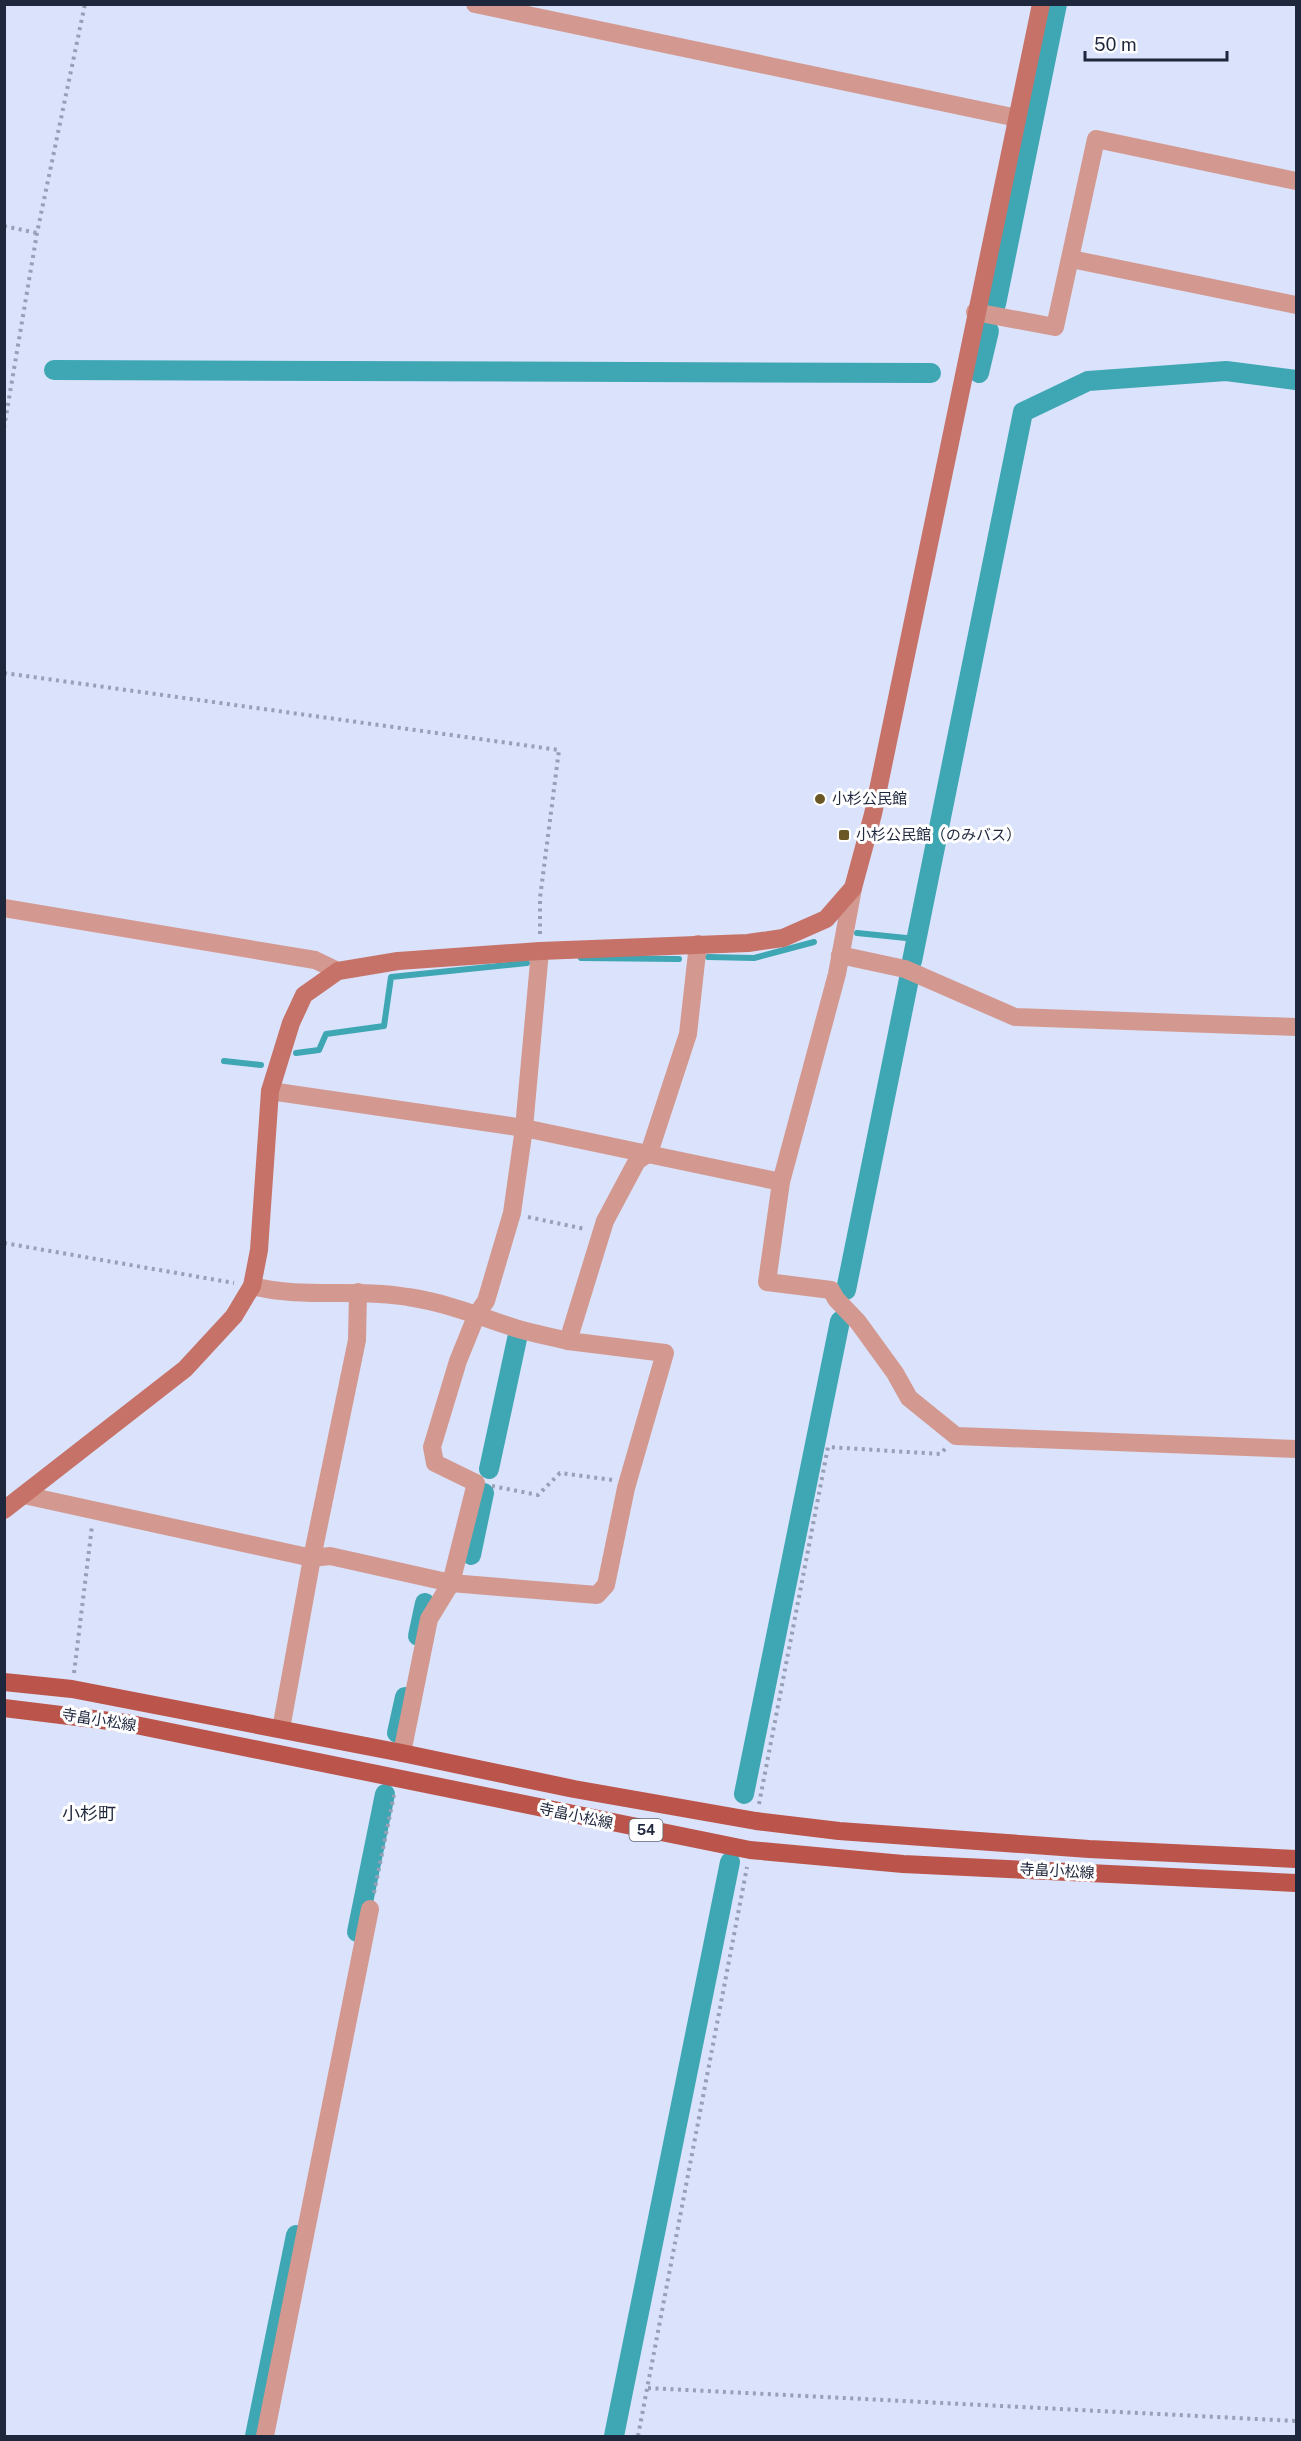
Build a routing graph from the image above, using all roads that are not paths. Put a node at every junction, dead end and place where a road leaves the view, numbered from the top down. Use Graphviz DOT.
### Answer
graph roads {
  1 [pos="475,4"];
  2 [pos="1041,4"];
  3 [pos="1017,118"];
  4 [pos="1296,181"];
  5 [pos="1071,259"];
  6 [pos="1296,305"];
  7 [pos="975,312"];
  8 [pos="853,888"];
  9 [pos="4,908"];
  10 [pos="698,944"];
  11 [pos="540,951"];
  12 [pos="840,955"];
  13 [pos="338,971"];
  14 [pos="1296,1027"];
  15 [pos="270,1091"];
  16 [pos="524,1128"];
  17 [pos="650,1153"];
  18 [pos="781,1182"];
  19 [pos="252,1286"];
  20 [pos="358,1292"];
  21 [pos="477,1314"];
  22 [pos="568,1341"];
  23 [pos="1296,1449"];
  24 [pos="24,1495"];
  25 [pos="4,1510"];
  26 [pos="312,1558"];
  27 [pos="451,1583"];
  28 [pos="4,1682"];
  29 [pos="4,1708"];
  30 [pos="281,1729"];
  31 [pos="402,1753"];
  32 [pos="1296,1859"];
  33 [pos="1296,1883"];
  34 [pos="370,1909"];
  35 [pos="265,2436"];
  1 -- 3 [label="street"];
  2 -- 3 [label="street"];
  3 -- 7 [label="street"];
  4 -- 5 [label="street"];
  5 -- 6 [label="street"];
  5 -- 7 [label="street"];
  7 -- 8 [label="street"];
  8 -- 10 [label="street"];
  8 -- 12 [label="street"];
  9 -- 13 [label="street"];
  10 -- 11 [label="street"];
  10 -- 17 [label="street"];
  11 -- 13 [label="street"];
  11 -- 16 [label="street"];
  12 -- 14 [label="street"];
  12 -- 18 [label="street"];
  13 -- 15 [label="street"];
  15 -- 16 [label="street"];
  15 -- 19 [label="street"];
  16 -- 17 [label="street"];
  16 -- 21 [label="street"];
  17 -- 18 [label="street"];
  17 -- 22 [label="street"];
  18 -- 23 [label="street"];
  19 -- 20 [label="street"];
  19 -- 24 [label="street"];
  20 -- 21 [label="street"];
  20 -- 26 [label="street"];
  21 -- 22 [label="street"];
  21 -- 27 [label="street"];
  22 -- 27 [label="street"];
  24 -- 25 [label="street"];
  24 -- 26 [label="street"];
  26 -- 27 [label="street"];
  26 -- 30 [label="street"];
  27 -- 31 [label="street"];
  28 -- 30 [label="main road, 寺畠小松線 / 54"];
  29 -- 33 [label="main road, 寺畠小松線 / 54"];
  30 -- 31 [label="main road, 寺畠小松線 / 54"];
  31 -- 32 [label="main road, 寺畠小松線 / 54"];
  34 -- 35 [label="street"];
}
